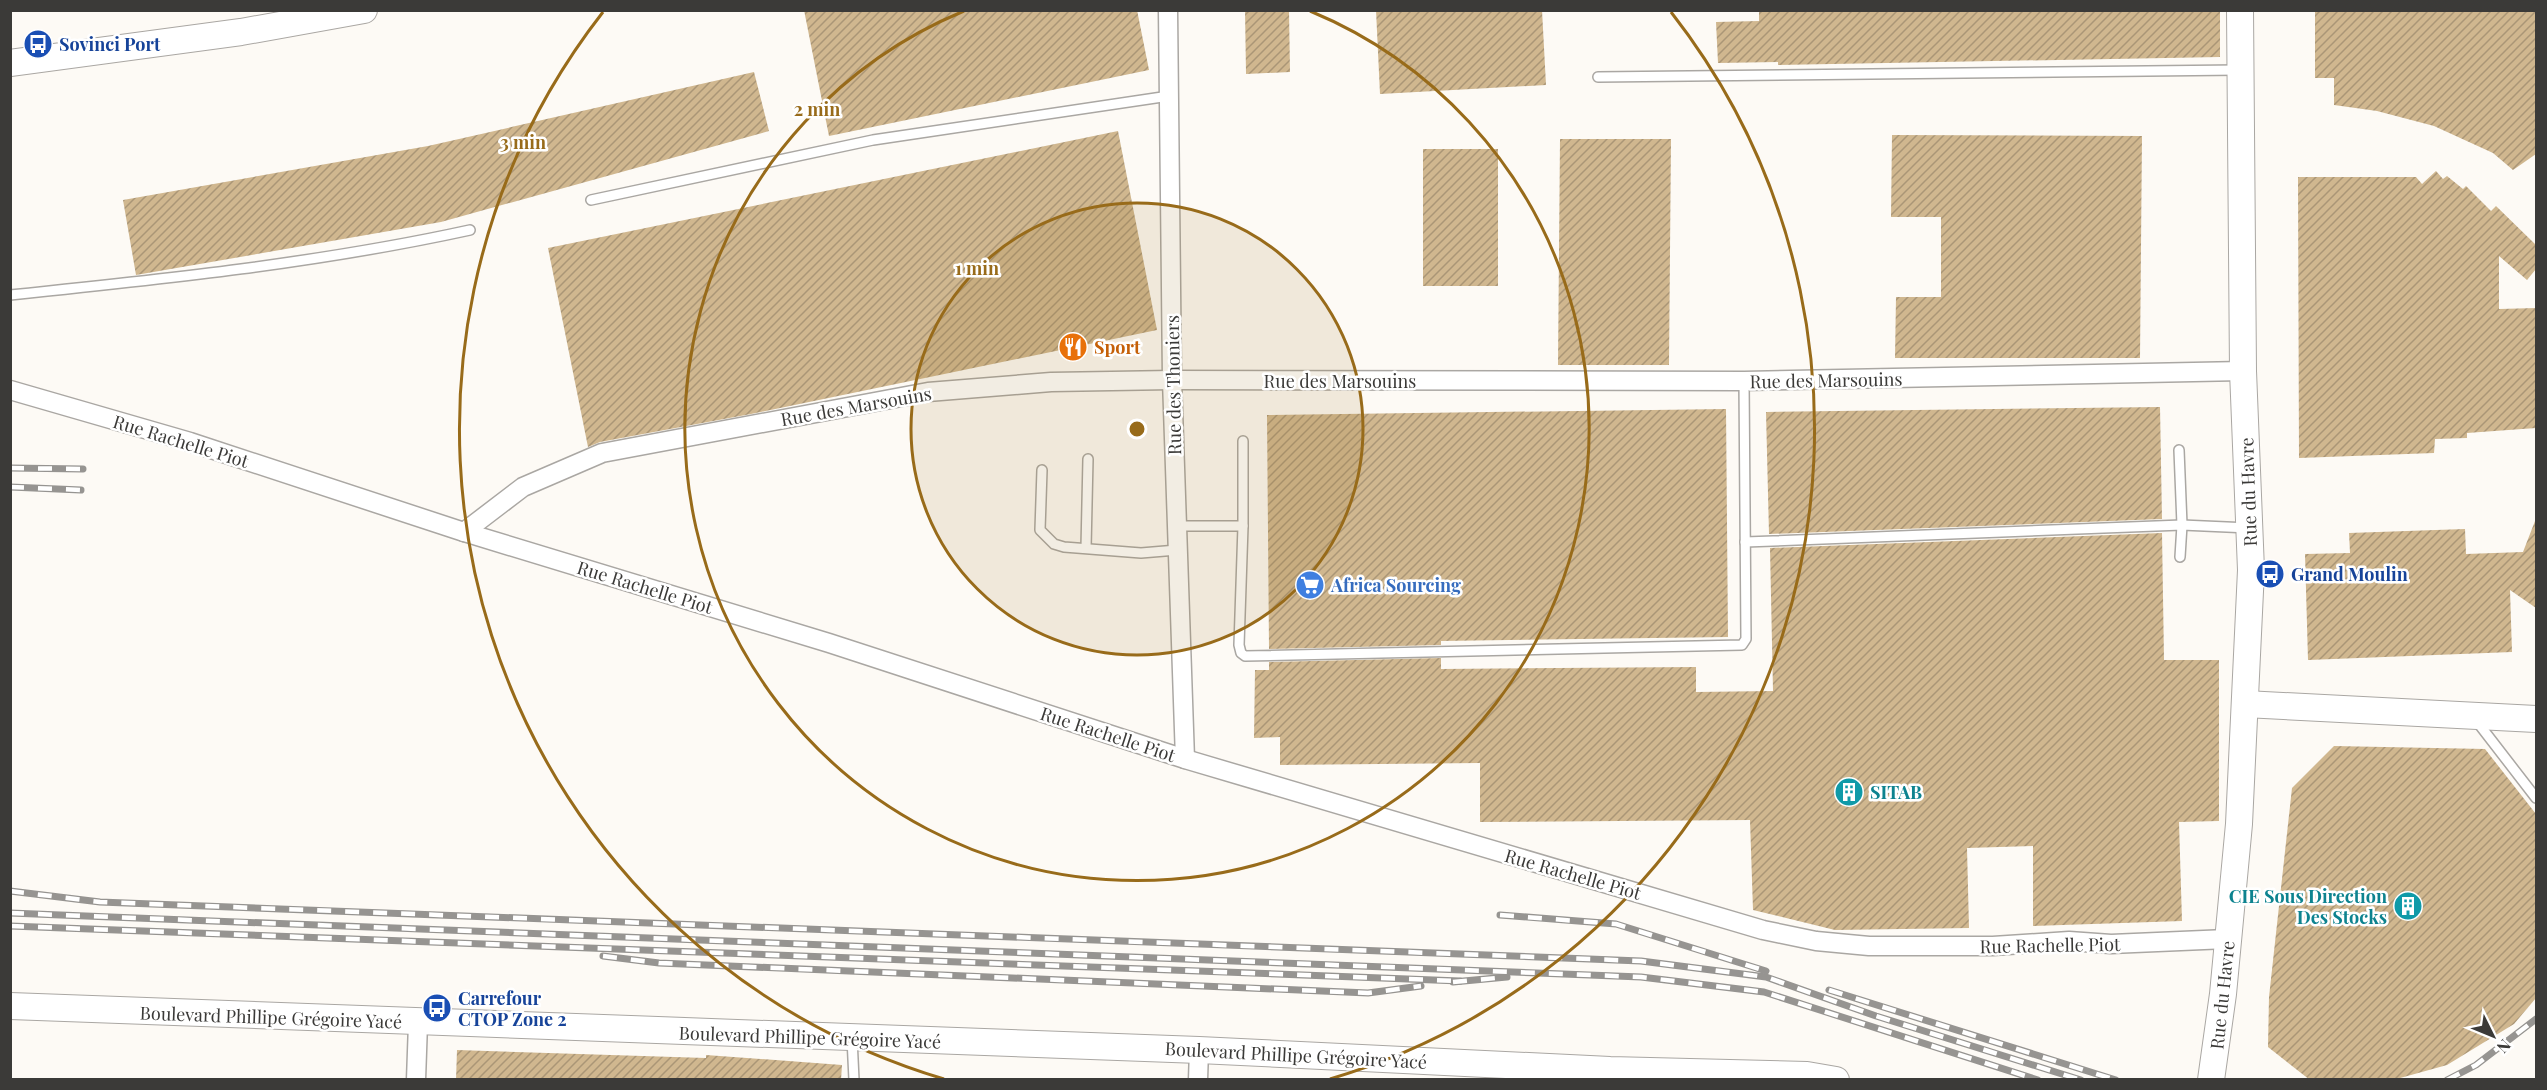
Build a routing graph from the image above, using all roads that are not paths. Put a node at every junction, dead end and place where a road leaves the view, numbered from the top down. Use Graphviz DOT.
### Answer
graph roads {
  1 [pos="364,10"];
  2 [pos="1168,10"];
  3 [pos="2240,10"];
  4 [pos="10,63"];
  5 [pos="2239,70"];
  6 [pos="1598,77"];
  7 [pos="1169,96"];
  8 [pos="591,200"];
  9 [pos="470,230"];
  10 [pos="10,295"];
  11 [pos="2243,370"];
  12 [pos="1172,380"];
  13 [pos="1744,381"];
  14 [pos="10,390"];
  15 [pos="1243,441"];
  16 [pos="2180,450"];
  17 [pos="1088,459"];
  18 [pos="1042,470"];
  19 [pos="2182,525"];
  20 [pos="1176,526"];
  21 [pos="1243,526"];
  22 [pos="2249,528"];
  23 [pos="465,532"];
  24 [pos="1744,543"];
  25 [pos="1086,548"];
  26 [pos="1177,550"];
  27 [pos="2180,557"];
  28 [pos="2245,704"];
  29 [pos="2474,717"];
  30 [pos="2536,718"];
  31 [pos="1185,759"];
  32 [pos="2536,798"];
  33 [pos="2227,939"];
  34 [pos="10,1006"];
  35 [pos="418,1023"];
  36 [pos="852,1038"];
  37 [pos="1199,1050"];
  38 [pos="1610,1070"];
  39 [pos="1562,1073"];
  40 [pos="1804,1078"];
  41 [pos="1658,1079"];
  42 [pos="416,1080"];
  43 [pos="854,1080"];
  44 [pos="1197,1080"];
  45 [pos="1836,1080"];
  46 [pos="2211,1080"];
  1 -- 4 [label="street"];
  2 -- 7 [label="street, Rue des Thoniers"];
  3 -- 5 [label="street, Rue du Havre"];
  5 -- 6 [label="lane"];
  5 -- 11 [label="street, Rue du Havre"];
  7 -- 8 [label="lane"];
  7 -- 12 [label="street, Rue des Thoniers"];
  9 -- 10 [label="lane"];
  11 -- 13 [label="street, Rue des Marsouins"];
  11 -- 22 [label="street, Rue du Havre"];
  12 -- 13 [label="street, Rue des Marsouins"];
  12 -- 20 [label="street, Rue des Thoniers"];
  12 -- 23 [label="street, Rue des Marsouins"];
  13 -- 24 [label="lane"];
  14 -- 23 [label="street, Rue Rachelle Piot"];
  15 -- 21 [label="lane"];
  16 -- 19 [label="lane"];
  17 -- 25 [label="lane"];
  18 -- 25 [label="lane"];
  19 -- 22 [label="lane"];
  19 -- 24 [label="lane"];
  19 -- 27 [label="lane"];
  20 -- 21 [label="lane"];
  20 -- 26 [label="street, Rue des Thoniers"];
  21 -- 24 [label="lane"];
  22 -- 28 [label="street, Rue du Havre"];
  23 -- 31 [label="street, Rue Rachelle Piot"];
  25 -- 26 [label="lane"];
  26 -- 31 [label="street, Rue des Thoniers"];
  28 -- 29 [label="street"];
  28 -- 33 [label="street, Rue du Havre"];
  29 -- 30 [label="street"];
  29 -- 32 [label="lane"];
  31 -- 33 [label="street, Rue Rachelle Piot"];
  33 -- 46 [label="street, Rue du Havre"];
  34 -- 35 [label="street, Boulevard Phillipe Grégoire Yacé"];
  35 -- 36 [label="street, Boulevard Phillipe Grégoire Yacé"];
  35 -- 42 [label="street"];
  36 -- 37 [label="street, Boulevard Phillipe Grégoire Yacé"];
  36 -- 43 [label="lane"];
  37 -- 39 [label="street, Boulevard Phillipe Grégoire Yacé"];
  37 -- 44 [label="street"];
  38 -- 39 [label="street, Boulevard Phillipe Grégoire Yacé"];
  38 -- 40 [label="street, Boulevard Phillipe Grégoire Yacé"];
  38 -- 41 [label="street, Boulevard Phillipe Grégoire Yacé"];
  40 -- 45 [label="street, Boulevard Phillipe Grégoire Yacé"];
}
